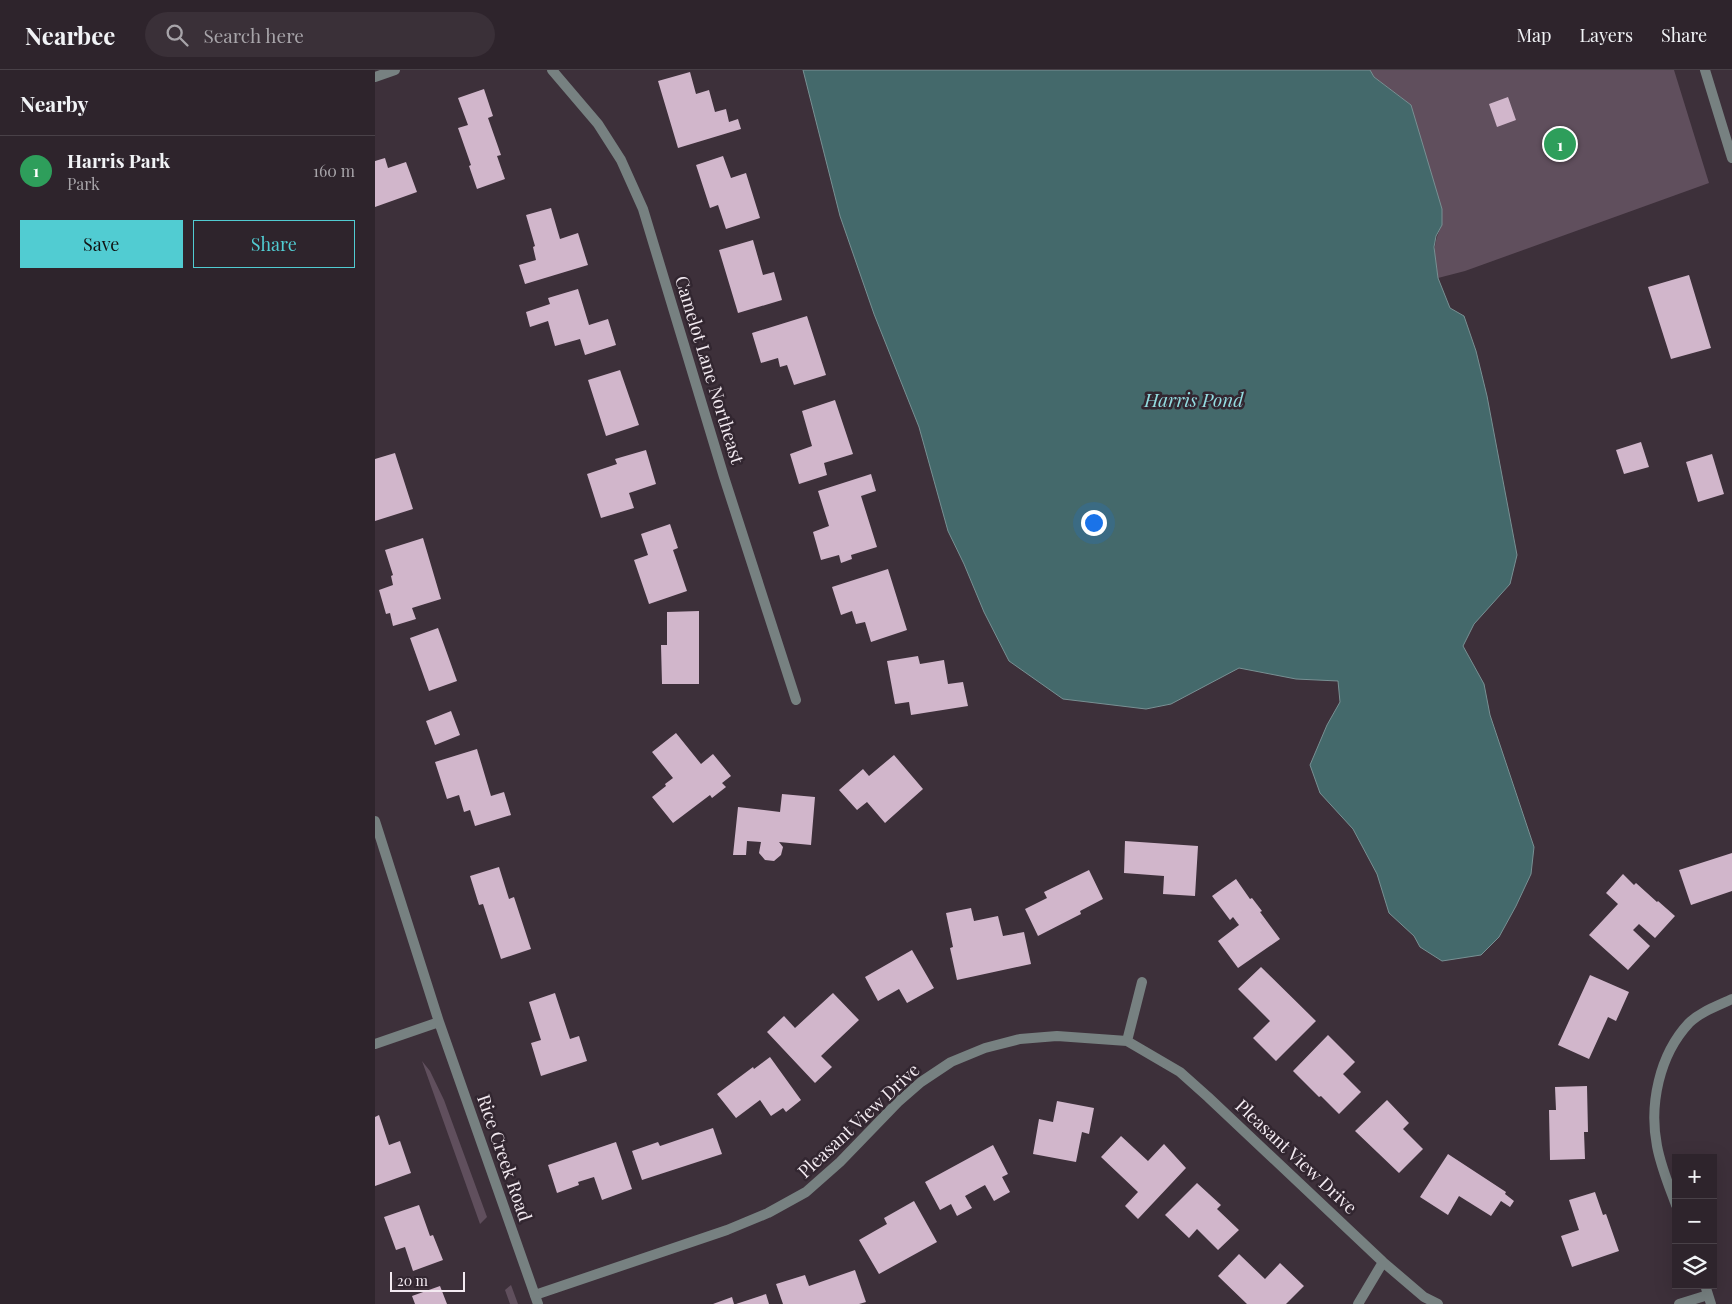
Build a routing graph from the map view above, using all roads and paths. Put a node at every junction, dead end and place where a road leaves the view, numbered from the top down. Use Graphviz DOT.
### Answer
graph roads {
  1 [pos="395,70"];
  2 [pos="552,70"];
  3 [pos="1705,70"];
  4 [pos="375,77"];
  5 [pos="1732,158"];
  6 [pos="795,700"];
  7 [pos="375,821"];
  8 [pos="1142,982"];
  9 [pos="1732,999"];
  10 [pos="439,1022"];
  11 [pos="1127,1041"];
  12 [pos="375,1044"];
  13 [pos="1674,1199"];
  14 [pos="1383,1262"];
  15 [pos="1708,1295"];
  16 [pos="537,1300"];
  17 [pos="1358,1304"];
  18 [pos="1437,1304"];
  19 [pos="1679,1304"];
  1 -- 4 [label="street"];
  2 -- 6 [label="street, Camelot Lane Northeast"];
  3 -- 5 [label="street"];
  7 -- 10 [label="street, Rice Creek Road"];
  8 -- 11 [label="street"];
  9 -- 13 [label="street"];
  10 -- 12 [label="street"];
  10 -- 16 [label="street, Rice Creek Road"];
  11 -- 14 [label="street, Pleasant View Drive"];
  11 -- 16 [label="street, Pleasant View Drive"];
  14 -- 17 [label="street"];
  14 -- 18 [label="street, Pleasant View Drive"];
  15 -- 19 [label="street"];
}
